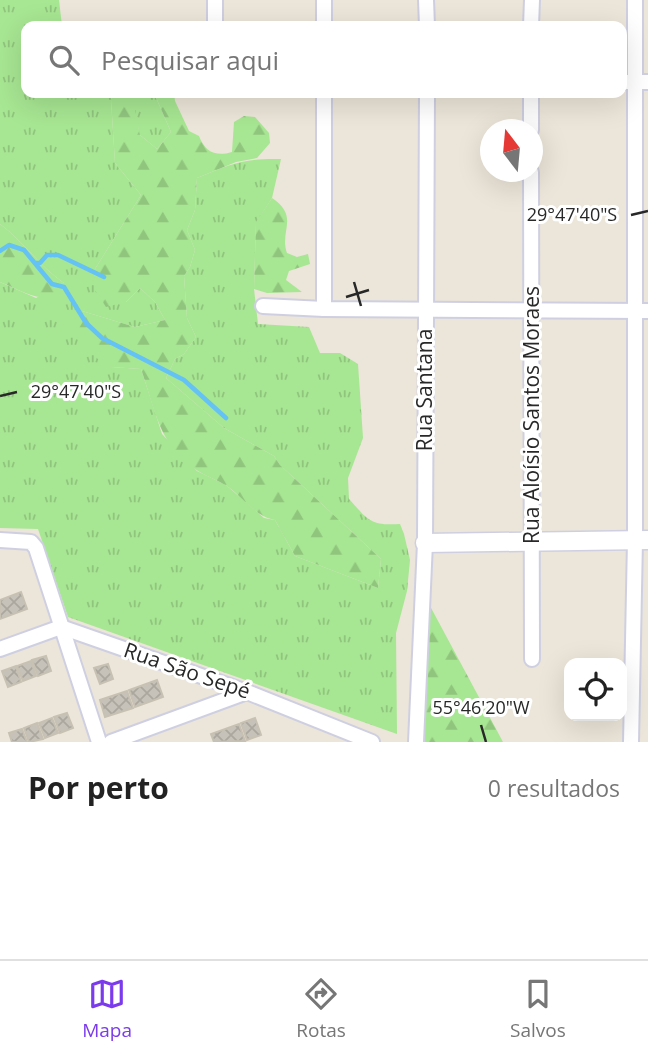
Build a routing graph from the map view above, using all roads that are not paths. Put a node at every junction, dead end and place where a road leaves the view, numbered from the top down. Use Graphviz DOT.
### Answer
graph roads {
  1 [pos="215,0"];
  2 [pos="324,0"];
  3 [pos="426,0"];
  4 [pos="532,0"];
  5 [pos="635,0"];
  6 [pos="215,21"];
  7 [pos="324,21"];
  8 [pos="427,21"];
  9 [pos="531,21"];
  10 [pos="634,82"];
  11 [pos="324,98"];
  12 [pos="427,98"];
  13 [pos="531,98"];
  14 [pos="531,119"];
  15 [pos="531,182"];
  16 [pos="263,306"];
  17 [pos="324,309"];
  18 [pos="426,311"];
  19 [pos="533,311"];
  20 [pos="642,311"];
  21 [pos="0,540"];
  22 [pos="642,540"];
  23 [pos="531,542"];
  24 [pos="425,543"];
  25 [pos="61,627"];
  26 [pos="0,649"];
  27 [pos="532,659"];
  28 [pos="247,692"];
  29 [pos="99,742"];
  30 [pos="111,742"];
  31 [pos="372,742"];
  32 [pos="416,742"];
  33 [pos="631,742"];
  1 -- 6 [label="street"];
  2 -- 7 [label="street"];
  3 -- 8 [label="street"];
  4 -- 9 [label="street"];
  5 -- 10 [label="street"];
  10 -- 20 [label="street"];
  11 -- 17 [label="street"];
  12 -- 18 [label="street, Rua Santana"];
  13 -- 14 [label="street"];
  15 -- 19 [label="street, Rua Aloísio Santos Moraes"];
  16 -- 17 [label="street"];
  17 -- 18 [label="street"];
  18 -- 19 [label="street"];
  18 -- 24 [label="street, Rua Santana"];
  19 -- 20 [label="street"];
  19 -- 23 [label="street, Rua Aloísio Santos Moraes"];
  20 -- 22 [label="street"];
  21 -- 25 [label="street"];
  22 -- 23 [label="street"];
  22 -- 33 [label="street"];
  23 -- 24 [label="street"];
  23 -- 27 [label="street, Rua Aloísio Santos Moraes"];
  24 -- 32 [label="street, Rua Santana"];
  25 -- 26 [label="street"];
  25 -- 28 [label="street, Rua São Sepé"];
  25 -- 29 [label="street"];
  28 -- 30 [label="street"];
  28 -- 31 [label="street, Rua São Sepé"];
}
